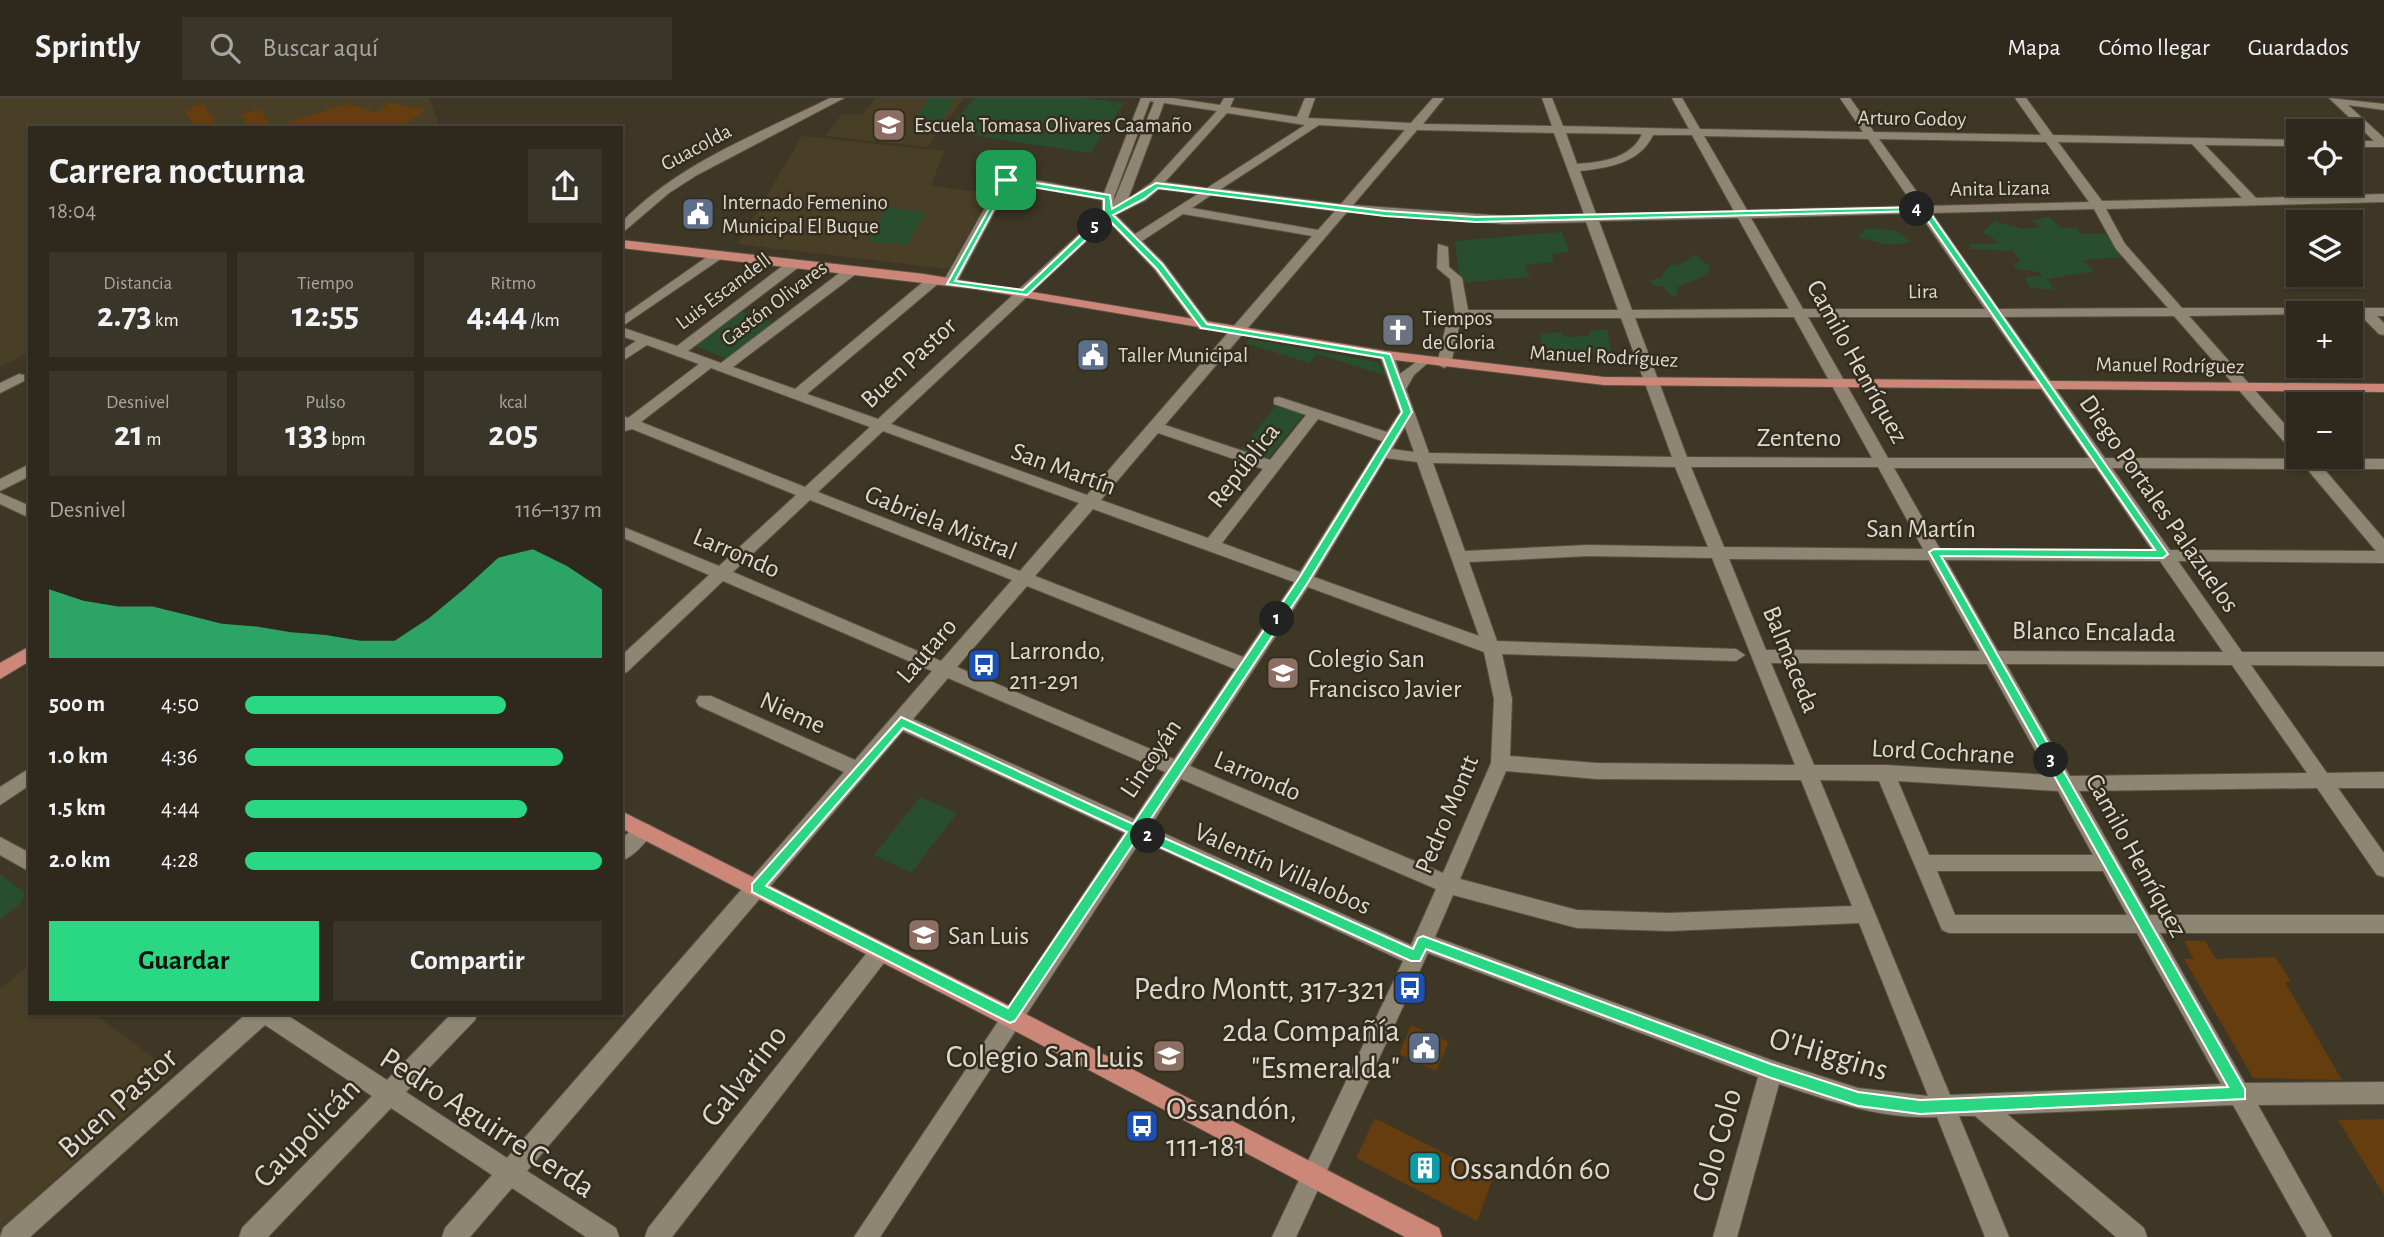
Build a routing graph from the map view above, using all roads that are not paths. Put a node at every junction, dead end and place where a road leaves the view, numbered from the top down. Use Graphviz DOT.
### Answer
graph roads {
  1 [pos="839,98"];
  2 [pos="1154,98"];
  3 [pos="1229,98"];
  4 [pos="1310,98"];
  5 [pos="1548,98"];
  6 [pos="1677,98"];
  7 [pos="1845,98"];
  8 [pos="2020,98"];
  9 [pos="2322,98"];
  10 [pos="1434,99"];
  11 [pos="2335,99"];
  12 [pos="2384,107"];
  13 [pos="1223,111"];
  14 [pos="1301,121"];
  15 [pos="1315,122"];
  16 [pos="1417,127"];
  17 [pos="1560,130"];
  18 [pos="1649,132"];
  19 [pos="1697,133"];
  20 [pos="1873,136"];
  21 [pos="2050,139"];
  22 [pos="2196,142"];
  23 [pos="2286,143"];
  24 [pos="2363,144"];
  25 [pos="2384,144"];
  26 [pos="1006,159"];
  27 [pos="1574,168"];
  28 [pos="1006,180"];
  29 [pos="1156,185"];
  30 [pos="1212,190"];
  31 [pos="1108,197"];
  32 [pos="2384,198"];
  33 [pos="2253,202"];
  34 [pos="2098,205"];
  35 [pos="1346,208"];
  36 [pos="1923,209"];
  37 [pos="1180,210"];
  38 [pos="1742,212"];
  39 [pos="1108,214"];
  40 [pos="1591,216"];
  41 [pos="623,228"];
  42 [pos="1322,234"];
  43 [pos="1136,239"];
  44 [pos="623,244"];
  45 [pos="636,245"];
  46 [pos="1442,247"];
  47 [pos="623,254"];
  48 [pos="718,255"];
  49 [pos="794,264"];
  50 [pos="851,271"];
  51 [pos="934,281"];
  52 [pos="950,282"];
  53 [pos="1024,293"];
  54 [pos="2179,310"];
  55 [pos="2364,311"];
  56 [pos="1994,312"];
  57 [pos="2384,312"];
  58 [pos="1626,313"];
  59 [pos="1799,313"];
  60 [pos="1462,314"];
  61 [pos="623,322"];
  62 [pos="1204,326"];
  63 [pos="2384,331"];
  64 [pos="623,332"];
  65 [pos="1239,332"];
  66 [pos="646,340"];
  67 [pos="678,352"];
  68 [pos="1387,356"];
  69 [pos="623,357"];
  70 [pos="1423,361"];
  71 [pos="1444,363"];
  72 [pos="716,365"];
  73 [pos="19,378"];
  74 [pos="1651,382"];
  75 [pos="1838,383"];
  76 [pos="2045,384"];
  77 [pos="2245,387"];
  78 [pos="2384,388"];
  79 [pos="0,389"];
  80 [pos="1399,389"];
  81 [pos="797,395"];
  82 [pos="1279,401"];
  83 [pos="1407,412"];
  84 [pos="1315,413"];
  85 [pos="624,425"];
  86 [pos="879,425"];
  87 [pos="1156,427"];
  88 [pos="2286,435"];
  89 [pos="1392,439"];
  90 [pos="1383,453"];
  91 [pos="1423,457"];
  92 [pos="2286,460"];
  93 [pos="1882,461"];
  94 [pos="1681,462"];
  95 [pos="2098,462"];
  96 [pos="2363,463"];
  97 [pos="2384,464"];
  98 [pos="1271,466"];
  99 [pos="2315,469"];
  100 [pos="28,470"];
  101 [pos="0,486"];
  102 [pos="807,494"];
  103 [pos="0,498"];
  104 [pos="1090,504"];
  105 [pos="28,512"];
  106 [pos="623,532"];
  107 [pos="1210,547"];
  108 [pos="2384,550"];
  109 [pos="1934,552"];
  110 [pos="1717,553"];
  111 [pos="2163,554"];
  112 [pos="1458,557"];
  113 [pos="2384,558"];
  114 [pos="720,574"];
  115 [pos="1023,581"];
  116 [pos="1303,581"];
  117 [pos="1490,647"];
  118 [pos="28,653"];
  119 [pos="1736,655"];
  120 [pos="1761,656"];
  121 [pos="1993,656"];
  122 [pos="2237,659"];
  123 [pos="2384,659"];
  124 [pos="623,665"];
  125 [pos="1244,666"];
  126 [pos="946,670"];
  127 [pos="0,672"];
  128 [pos="705,701"];
  129 [pos="901,722"];
  130 [pos="1500,763"];
  131 [pos="1178,769"];
  132 [pos="859,770"];
  133 [pos="1808,772"];
  134 [pos="1885,774"];
  135 [pos="28,776"];
  136 [pos="2321,779"];
  137 [pos="2384,780"];
  138 [pos="2064,784"];
  139 [pos="0,797"];
  140 [pos="623,820"];
  141 [pos="643,831"];
  142 [pos="1135,831"];
  143 [pos="0,845"];
  144 [pos="623,851"];
  145 [pos="28,863"];
  146 [pos="1921,863"];
  147 [pos="2110,863"];
  148 [pos="2384,869"];
  149 [pos="1446,884"];
  150 [pos="757,888"];
  151 [pos="1866,914"];
  152 [pos="2144,924"];
  153 [pos="2384,924"];
  154 [pos="1419,950"];
  155 [pos="880,951"];
  156 [pos="262,1015"];
  157 [pos="267,1015"];
  158 [pos="465,1015"];
  159 [pos="1010,1017"];
  160 [pos="1771,1071"];
  161 [pos="2384,1093"];
  162 [pos="2240,1094"];
  163 [pos="388,1095"];
  164 [pos="1979,1105"];
  165 [pos="1943,1106"];
  166 [pos="511,1172"];
  167 [pos="1312,1175"];
  168 [pos="12,1237"];
  169 [pos="251,1237"];
  170 [pos="454,1237"];
  171 [pos="607,1237"];
  172 [pos="657,1237"];
  173 [pos="866,1237"];
  174 [pos="1284,1237"];
  175 [pos="1430,1237"];
  176 [pos="1725,1237"];
  177 [pos="1997,1237"];
  178 [pos="2135,1237"];
  179 [pos="2320,1237"];
  1 -- 41 [label="street, Guacolda"];
  2 -- 13 [label="street, Arturo Godoy"];
  2 -- 31 [label="street"];
  2 -- 39 [label="street"];
  3 -- 13 [label="street, Buen Pastor"];
  4 -- 14 [label="street"];
  5 -- 17 [label="street, Balmaceda"];
  6 -- 19 [label="street, Camilo Henríquez"];
  7 -- 20 [label="street, Diego Portales Palazuelos"];
  8 -- 21 [label="street"];
  9 -- 11 [label="street"];
  10 -- 16 [label="street, Lautaro"];
  11 -- 12 [label="street"];
  11 -- 25 [label="street"];
  13 -- 14 [label="street, Arturo Godoy"];
  13 -- 29 [label="street, Buen Pastor"];
  14 -- 15 [label="street, Arturo Godoy"];
  15 -- 16 [label="street, Arturo Godoy"];
  15 -- 30 [label="street"];
  16 -- 17 [label="street, Arturo Godoy"];
  16 -- 35 [label="street, Lautaro"];
  17 -- 18 [label="street, Arturo Godoy"];
  17 -- 27 [label="street, Balmaceda"];
  18 -- 19 [label="street, Arturo Godoy"];
  18 -- 27 [label="street"];
  19 -- 20 [label="street, Arturo Godoy"];
  19 -- 38 [label="street, Camilo Henríquez"];
  20 -- 21 [label="street, Arturo Godoy"];
  20 -- 36 [label="street, Diego Portales Palazuelos"];
  21 -- 22 [label="street, Arturo Godoy"];
  21 -- 34 [label="street"];
  22 -- 23 [label="street, Arturo Godoy"];
  22 -- 33 [label="street"];
  24 -- 25 [label="street"];
  26 -- 28 [label="street"];
  27 -- 40 [label="street, Balmaceda"];
  28 -- 31 [label="street"];
  28 -- 52 [label="street"];
  29 -- 30 [label="street, Anita Lizana"];
  29 -- 39 [label="street, Buen Pastor"];
  30 -- 35 [label="street, Anita Lizana"];
  30 -- 37 [label="street"];
  31 -- 39 [label="street"];
  32 -- 33 [label="street, Anita Lizana"];
  33 -- 34 [label="street, Anita Lizana"];
  34 -- 36 [label="street, Anita Lizana"];
  34 -- 54 [label="street"];
  35 -- 40 [label="street, Anita Lizana"];
  35 -- 42 [label="street, Lautaro"];
  36 -- 38 [label="street, Anita Lizana"];
  36 -- 56 [label="street, Diego Portales Palazuelos"];
  37 -- 42 [label="street"];
  37 -- 43 [label="street"];
  38 -- 40 [label="street, Anita Lizana"];
  38 -- 59 [label="street, Camilo Henríquez"];
  39 -- 43 [label="street"];
  39 -- 53 [label="street, Buen Pastor"];
  40 -- 58 [label="street, Balmaceda"];
  42 -- 65 [label="street, Lautaro"];
  43 -- 62 [label="street"];
  44 -- 45 [label="main road, Manuel Rodríguez"];
  45 -- 47 [label="main road"];
  45 -- 48 [label="main road, Manuel Rodríguez"];
  46 -- 60 [label="street"];
  48 -- 49 [label="main road, Manuel Rodríguez"];
  48 -- 61 [label="street"];
  49 -- 50 [label="main road, Manuel Rodríguez"];
  49 -- 67 [label="street, Luis Escandell"];
  50 -- 51 [label="main road, Manuel Rodríguez"];
  50 -- 72 [label="street, Gastón Olivares"];
  51 -- 52 [label="main road, Manuel Rodríguez"];
  51 -- 81 [label="street"];
  52 -- 53 [label="main road, Manuel Rodríguez"];
  53 -- 62 [label="main road, Manuel Rodríguez"];
  53 -- 86 [label="street, Buen Pastor"];
  54 -- 55 [label="street, Lira"];
  54 -- 56 [label="street, Lira"];
  54 -- 77 [label="street"];
  55 -- 57 [label="street, Lira"];
  55 -- 63 [label="street"];
  56 -- 59 [label="street, Lira"];
  56 -- 76 [label="street, Diego Portales Palazuelos"];
  58 -- 59 [label="street, Lira"];
  58 -- 60 [label="street, Lira"];
  58 -- 74 [label="street, Balmaceda"];
  59 -- 75 [label="street, Camilo Henríquez"];
  60 -- 71 [label="street"];
  62 -- 65 [label="main road, Manuel Rodríguez"];
  64 -- 66 [label="street, San Martín"];
  65 -- 68 [label="main road, Manuel Rodríguez"];
  65 -- 87 [label="street, Lautaro"];
  66 -- 67 [label="street, San Martín"];
  66 -- 69 [label="street"];
  67 -- 72 [label="street, San Martín"];
  68 -- 70 [label="main road, Manuel Rodríguez"];
  68 -- 80 [label="street, Pedro Montt"];
  70 -- 71 [label="main road, Manuel Rodríguez"];
  70 -- 80 [label="street"];
  71 -- 74 [label="main road, Manuel Rodríguez"];
  72 -- 81 [label="street, San Martín"];
  72 -- 85 [label="street, Gastón Olivares"];
  73 -- 79 [label="street"];
  74 -- 75 [label="main road, Manuel Rodríguez"];
  74 -- 94 [label="street, Balmaceda"];
  75 -- 76 [label="main road, Manuel Rodríguez"];
  75 -- 93 [label="street, Camilo Henríquez"];
  76 -- 77 [label="main road, Manuel Rodríguez"];
  76 -- 95 [label="street, Diego Portales Palazuelos"];
  77 -- 78 [label="main road, Manuel Rodríguez"];
  77 -- 88 [label="street"];
  80 -- 83 [label="street, Pedro Montt"];
  81 -- 86 [label="street, San Martín"];
  82 -- 84 [label="street"];
  83 -- 89 [label="street, Lincoyán"];
  83 -- 91 [label="street, Pedro Montt"];
  84 -- 89 [label="street"];
  84 -- 98 [label="street, República"];
  85 -- 102 [label="street, Gabriela Mistral"];
  86 -- 102 [label="street, Buen Pastor"];
  86 -- 104 [label="street, San Martín"];
  87 -- 98 [label="street"];
  87 -- 104 [label="street, Lautaro"];
  89 -- 90 [label="street, Lincoyán"];
  90 -- 91 [label="street, Zenteno"];
  90 -- 116 [label="street, Lincoyán"];
  91 -- 94 [label="street, Zenteno"];
  91 -- 112 [label="street, Pedro Montt"];
  92 -- 95 [label="street, Zenteno"];
  93 -- 94 [label="street, Zenteno"];
  93 -- 95 [label="street, Zenteno"];
  93 -- 109 [label="street, Camilo Henríquez"];
  94 -- 110 [label="street, Balmaceda"];
  95 -- 111 [label="street, Diego Portales Palazuelos"];
  96 -- 97 [label="street, Zenteno"];
  98 -- 107 [label="street, República"];
  99 -- 108 [label="street"];
  100 -- 101 [label="street"];
  102 -- 114 [label="street, Buen Pastor"];
  102 -- 115 [label="street, Gabriela Mistral"];
  103 -- 105 [label="street"];
  104 -- 107 [label="street, San Martín"];
  104 -- 115 [label="street, Lautaro"];
  106 -- 114 [label="street, Larrondo"];
  107 -- 116 [label="street, San Martín"];
  109 -- 110 [label="street, San Martín"];
  109 -- 111 [label="street, San Martín"];
  109 -- 121 [label="street, Camilo Henríquez"];
  110 -- 112 [label="street, San Martín"];
  110 -- 120 [label="street, Balmaceda"];
  111 -- 113 [label="street, San Martín"];
  111 -- 122 [label="street, Diego Portales Palazuelos"];
  112 -- 117 [label="street, Pedro Montt"];
  114 -- 124 [label="street, Buen Pastor"];
  114 -- 126 [label="street, Larrondo"];
  115 -- 125 [label="street, Gabriela Mistral"];
  115 -- 126 [label="street, Lautaro"];
  116 -- 117 [label="street, San Martín"];
  116 -- 125 [label="street, Lincoyán"];
  117 -- 119 [label="street"];
  117 -- 130 [label="street, Pedro Montt"];
  118 -- 127 [label="main road"];
  120 -- 121 [label="street, Blanco Encalada"];
  120 -- 133 [label="street, Balmaceda"];
  121 -- 122 [label="street, Blanco Encalada"];
  121 -- 138 [label="street, Camilo Henríquez"];
  122 -- 123 [label="street, Blanco Encalada"];
  122 -- 136 [label="street, Diego Portales Palazuelos"];
  125 -- 131 [label="street, Lincoyán"];
  126 -- 129 [label="street, Lautaro"];
  126 -- 131 [label="street, Larrondo"];
  128 -- 132 [label="street, Nieme"];
  129 -- 132 [label="street, Lautaro"];
  129 -- 142 [label="street, Valentín Villalobos"];
  130 -- 133 [label="street, Lord Cochrane"];
  130 -- 149 [label="street, Pedro Montt"];
  131 -- 142 [label="street, Lincoyán"];
  131 -- 149 [label="street, Larrondo"];
  132 -- 150 [label="street, Lautaro"];
  133 -- 134 [label="street, Lord Cochrane"];
  133 -- 151 [label="street, Balmaceda"];
  134 -- 138 [label="street, Lord Cochrane"];
  134 -- 146 [label="street"];
  135 -- 139 [label="street"];
  136 -- 137 [label="street, Lord Cochrane"];
  136 -- 138 [label="street, Lord Cochrane"];
  136 -- 148 [label="street, Diego Portales Palazuelos"];
  138 -- 147 [label="street, Camilo Henríquez"];
  140 -- 141 [label="main road"];
  141 -- 144 [label="street"];
  141 -- 150 [label="main road"];
  142 -- 154 [label="street, Valentín Villalobos"];
  142 -- 159 [label="street, Lincoyán"];
  143 -- 145 [label="street"];
  146 -- 147 [label="street"];
  146 -- 152 [label="street"];
  147 -- 152 [label="street, Camilo Henríquez"];
  149 -- 151 [label="street, Larrondo"];
  149 -- 154 [label="street, Pedro Montt"];
  150 -- 155 [label="main road"];
  150 -- 166 [label="street, Lautaro"];
  151 -- 165 [label="street, Balmaceda"];
  152 -- 153 [label="street"];
  152 -- 162 [label="street, Camilo Henríquez"];
  154 -- 160 [label="street, O'Higgins"];
  154 -- 167 [label="street, Pedro Montt"];
  155 -- 159 [label="main road"];
  155 -- 172 [label="street, Galvarino"];
  156 -- 168 [label="street, Buen Pastor"];
  157 -- 163 [label="street, Pedro Aguirre Cerda"];
  158 -- 163 [label="street, Caupolicán"];
  159 -- 167 [label="main road"];
  159 -- 173 [label="street, Lincoyán"];
  160 -- 165 [label="street, O'Higgins"];
  160 -- 176 [label="street, Colo Colo"];
  161 -- 162 [label="street, O'Higgins"];
  162 -- 164 [label="street, O'Higgins"];
  162 -- 179 [label="street, Camilo Henríquez"];
  163 -- 166 [label="street, Pedro Aguirre Cerda"];
  163 -- 169 [label="street, Caupolicán"];
  164 -- 165 [label="street, O'Higgins"];
  164 -- 178 [label="street"];
  165 -- 177 [label="street, Balmaceda"];
  166 -- 170 [label="street, Lautaro"];
  166 -- 171 [label="street, Pedro Aguirre Cerda"];
  167 -- 174 [label="street, Pedro Montt"];
  167 -- 175 [label="main road"];
}
